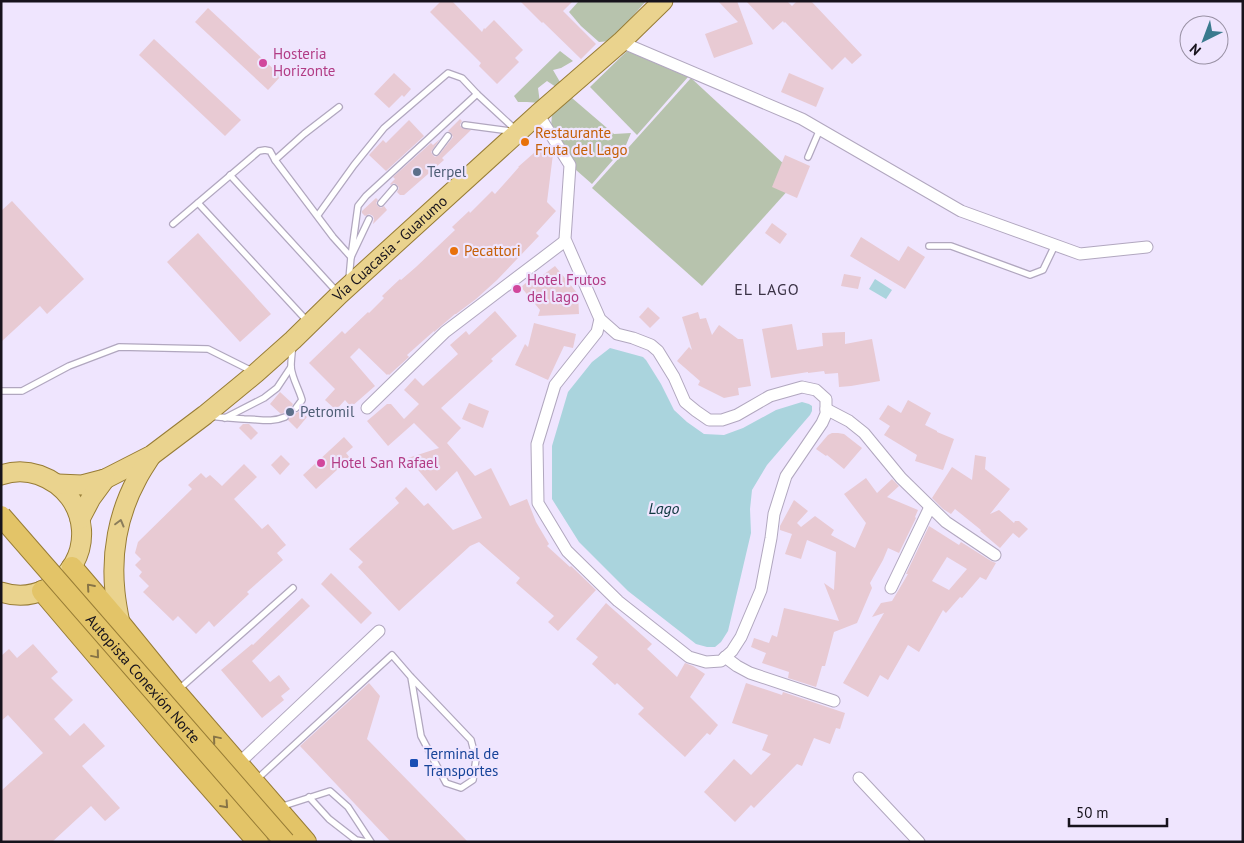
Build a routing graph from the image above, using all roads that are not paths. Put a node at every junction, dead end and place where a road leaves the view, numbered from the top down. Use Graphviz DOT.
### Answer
graph roads {
  1 [pos="663,1"];
  2 [pos="621,42"];
  3 [pos="477,94"];
  4 [pos="338,107"];
  5 [pos="538,114"];
  6 [pos="465,124"];
  7 [pos="820,129"];
  8 [pos="518,132"];
  9 [pos="448,136"];
  10 [pos="436,152"];
  11 [pos="808,157"];
  12 [pos="275,160"];
  13 [pos="230,175"];
  14 [pos="394,188"];
  15 [pos="198,203"];
  16 [pos="381,203"];
  17 [pos="318,215"];
  18 [pos="369,220"];
  19 [pos="173,224"];
  20 [pos="566,241"];
  21 [pos="1055,245"];
  22 [pos="929,246"];
  23 [pos="1147,247"];
  24 [pos="351,257"];
  25 [pos="344,290"];
  26 [pos="600,319"];
  27 [pos="309,324"];
  28 [pos="293,340"];
  29 [pos="292,367"];
  30 [pos="256,373"];
  31 [pos="1,392"];
  32 [pos="296,408"];
  33 [pos="367,408"];
  34 [pos="826,409"];
  35 [pos="205,415"];
  36 [pos="285,417"];
  37 [pos="225,418"];
  38 [pos="152,455"];
  39 [pos="1,475"];
  40 [pos="105,479"];
  41 [pos="58,484"];
  42 [pos="930,507"];
  43 [pos="1,516"];
  44 [pos="80,519"];
  45 [pos="995,555"];
  46 [pos="72,567"];
  47 [pos="293,588"];
  48 [pos="891,588"];
  49 [pos="42,591"];
  50 [pos="5,597"];
  51 [pos="120,623"];
  52 [pos="379,631"];
  53 [pos="725,657"];
  54 [pos="411,677"];
  55 [pos="176,692"];
  56 [pos="834,701"];
  57 [pos="238,764"];
  58 [pos="859,778"];
  59 [pos="254,783"];
  60 [pos="309,797"];
  61 [pos="276,808"];
  62 [pos="355,841"];
  63 [pos="258,842"];
  64 [pos="285,842"];
  65 [pos="306,842"];
  66 [pos="367,842"];
  67 [pos="371,842"];
  68 [pos="919,842"];
  1 -- 2 [label="main road, Vía Cuacasia - Guarumo"];
  2 -- 5 [label="main road, Vía Cuacasia - Guarumo"];
  2 -- 7 [label="street"];
  3 -- 8 [label="lane"];
  3 -- 17 [label="lane"];
  3 -- 24 [label="lane"];
  4 -- 12 [label="lane"];
  5 -- 8 [label="main road, Vía Cuacasia - Guarumo"];
  5 -- 20 [label="street"];
  6 -- 8 [label="lane"];
  7 -- 11 [label="lane"];
  7 -- 21 [label="street"];
  8 -- 25 [label="main road, Vía Cuacasia - Guarumo"];
  9 -- 10 [label="lane"];
  12 -- 13 [label="lane"];
  12 -- 17 [label="lane"];
  13 -- 15 [label="lane"];
  13 -- 25 [label="lane"];
  14 -- 16 [label="lane"];
  15 -- 19 [label="lane"];
  15 -- 27 [label="lane"];
  17 -- 24 [label="lane"];
  18 -- 24 [label="lane"];
  20 -- 26 [label="street"];
  20 -- 33 [label="street"];
  21 -- 22 [label="lane"];
  21 -- 23 [label="street"];
  24 -- 25 [label="lane"];
  25 -- 27 [label="main road, Vía Cuacasia - Guarumo"];
  26 -- 34 [label="street"];
  26 -- 53 [label="street"];
  27 -- 28 [label="main road, Vía Cuacasia - Guarumo"];
  28 -- 29 [label="lane"];
  28 -- 30 [label="main road, Vía Cuacasia - Guarumo"];
  29 -- 32 [label="lane"];
  29 -- 37 [label="lane"];
  30 -- 31 [label="lane"];
  30 -- 35 [label="main road, Vía Cuacasia - Guarumo"];
  34 -- 42 [label="street"];
  34 -- 53 [label="street"];
  35 -- 37 [label="lane"];
  35 -- 38 [label="main road, Vía Cuacasia - Guarumo"];
  36 -- 37 [label="lane"];
  38 -- 40 [label="main road, Vía Cuacasia - Guarumo"];
  51 -- 38 [label="main road, one-way"];
  39 -- 41 [label="main road"];
  40 -- 41 [label="main road, Vía Cuacasia - Guarumo"];
  40 -- 44 [label="main road, Vía Cuacasia - Guarumo"];
  41 -- 44 [label="main road"];
  42 -- 45 [label="street"];
  42 -- 48 [label="street"];
  43 -- 64 [label="highway, Autopista Conexión Norte, bridge"];
  44 -- 46 [label="main road"];
  46 -- 49 [label="main road"];
  51 -- 46 [label="highway, one-way"];
  47 -- 55 [label="lane"];
  49 -- 50 [label="main road"];
  49 -- 63 [label="highway, one-way"];
  51 -- 55 [label="highway"];
  52 -- 57 [label="street"];
  53 -- 56 [label="street"];
  54 -- 54 [label="lane"];
  54 -- 59 [label="lane"];
  57 -- 55 [label="highway, one-way"];
  57 -- 59 [label="highway"];
  58 -- 68 [label="street"];
  59 -- 61 [label="highway"];
  60 -- 61 [label="lane"];
  60 -- 62 [label="lane"];
  60 -- 67 [label="lane"];
  61 -- 65 [label="highway"];
  62 -- 66 [label="lane"];
}
